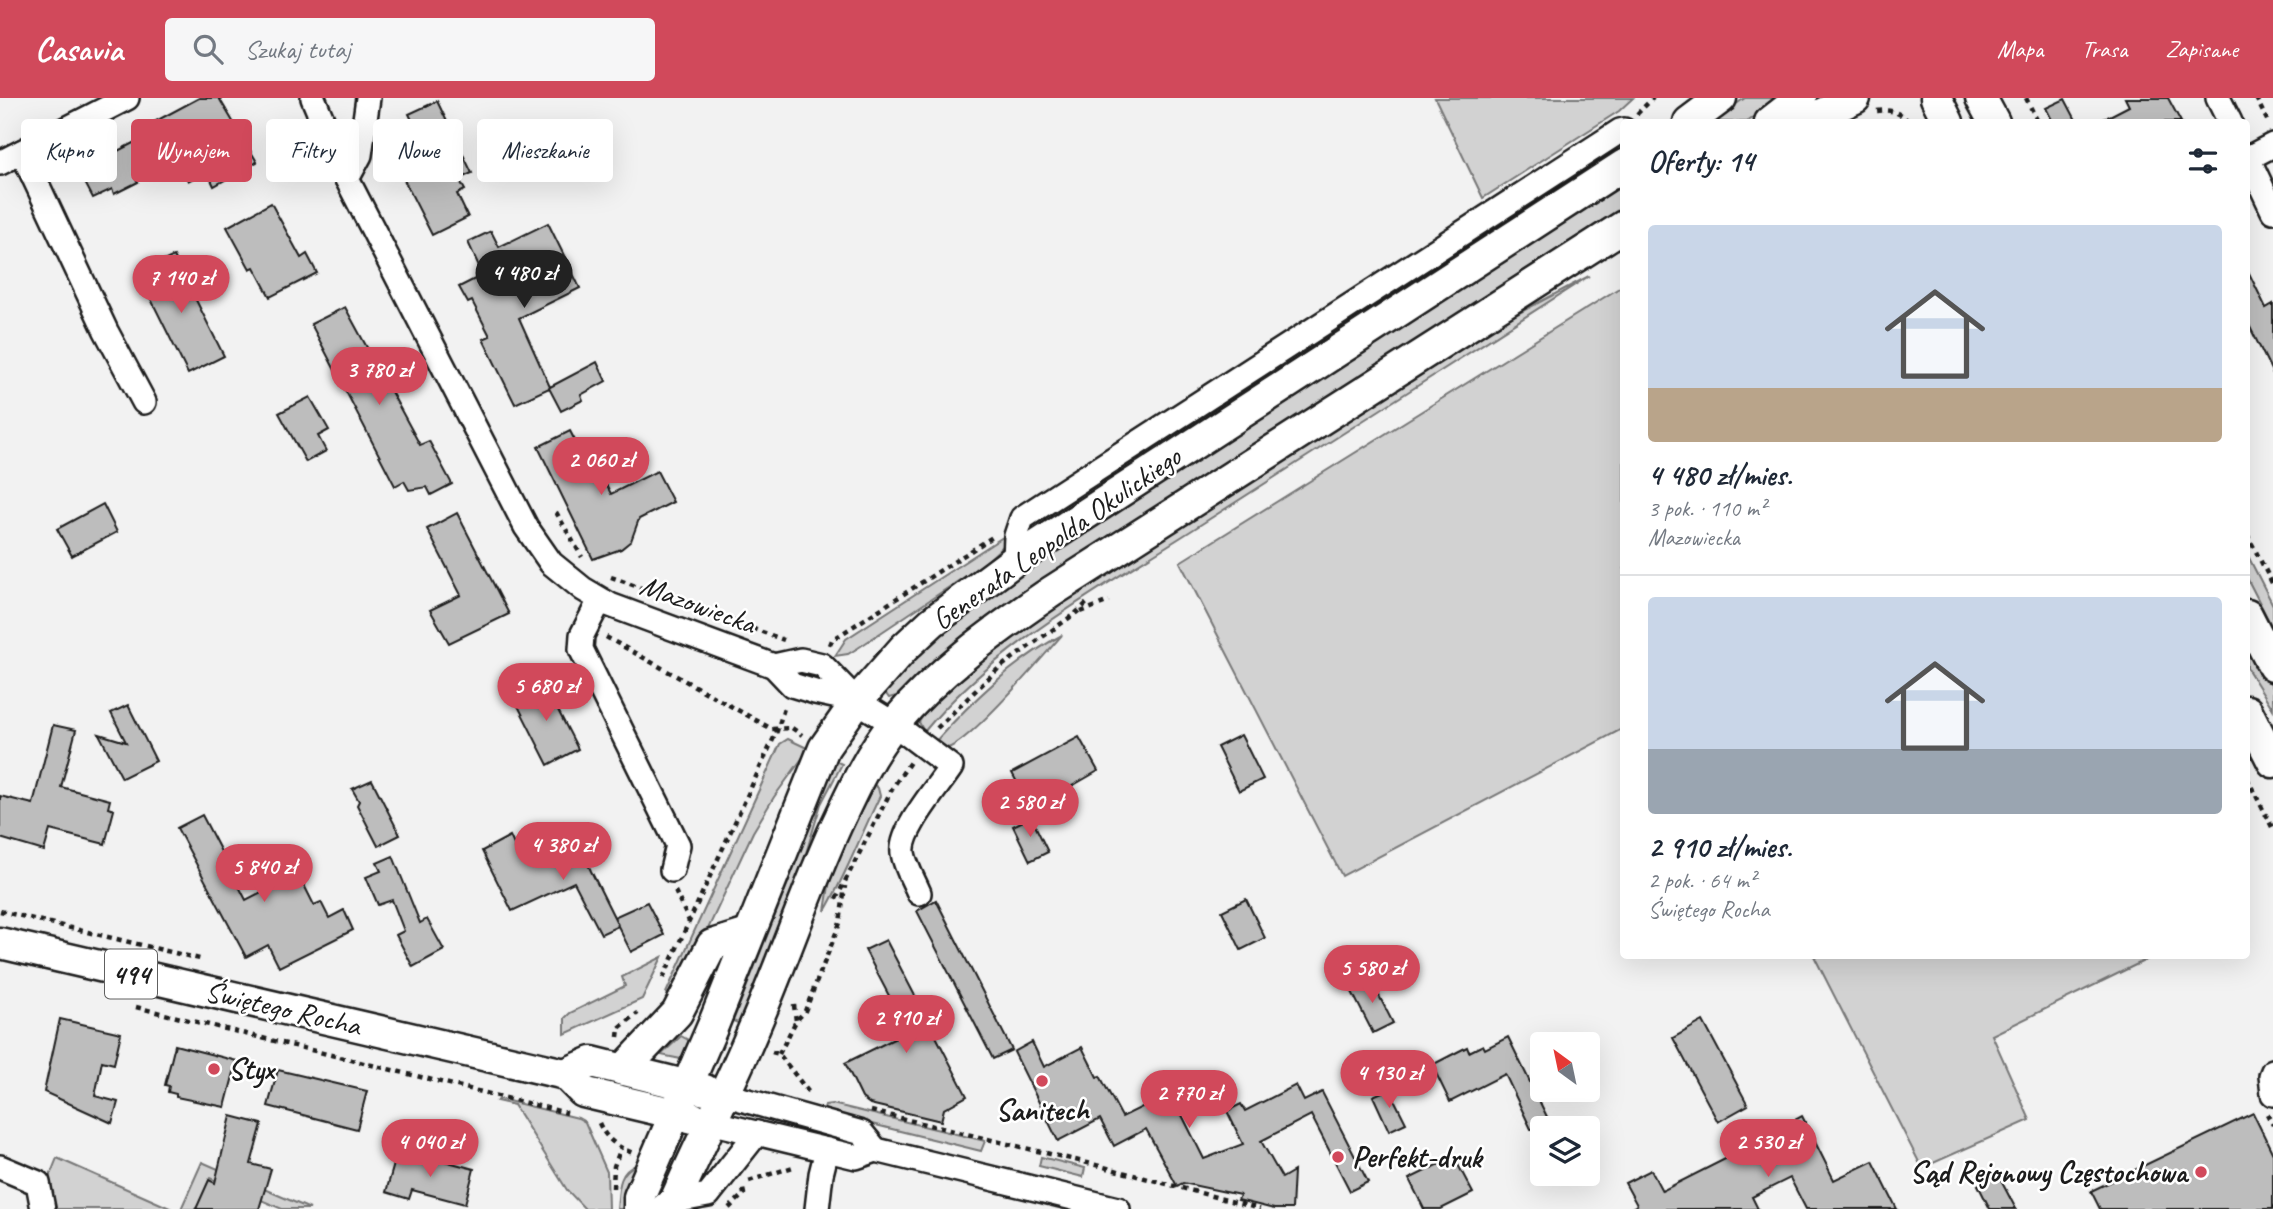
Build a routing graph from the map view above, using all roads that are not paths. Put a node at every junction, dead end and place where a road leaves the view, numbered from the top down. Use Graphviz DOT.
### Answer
graph roads {
  1 [pos="127,98"];
  2 [pos="313,98"];
  3 [pos="368,98"];
  4 [pos="1721,98"];
  5 [pos="1801,98"];
  6 [pos="2218,98"];
  7 [pos="1867,104"];
  8 [pos="86,119"];
  9 [pos="322,119"];
  10 [pos="1693,119"];
  11 [pos="1774,119"];
  12 [pos="1815,119"];
  13 [pos="2228,119"];
  14 [pos="1620,133"];
  15 [pos="2273,145"];
  16 [pos="21,152"];
  17 [pos="2250,156"];
  18 [pos="359,157"];
  19 [pos="2250,161"];
  20 [pos="0,163"];
  21 [pos="1620,168"];
  22 [pos="36,182"];
  23 [pos="348,182"];
  24 [pos="2273,211"];
  25 [pos="1620,229"];
  26 [pos="144,402"];
  27 [pos="1014,560"];
  28 [pos="600,600"];
  29 [pos="2250,621"];
  30 [pos="774,666"];
  31 [pos="2273,666"];
  32 [pos="857,701"];
  33 [pos="2250,716"];
  34 [pos="894,724"];
  35 [pos="2273,762"];
  36 [pos="672,870"];
  37 [pos="919,894"];
  38 [pos="748,934"];
  39 [pos="0,943"];
  40 [pos="623,1070"];
  41 [pos="2273,1070"];
  42 [pos="565,1074"];
  43 [pos="686,1084"];
  44 [pos="723,1094"];
  45 [pos="2273,1094"];
  46 [pos="675,1114"];
  47 [pos="710,1122"];
  48 [pos="757,1133"];
  49 [pos="827,1150"];
  50 [pos="876,1150"];
  51 [pos="0,1167"];
  52 [pos="626,1204"];
  53 [pos="670,1205"];
  54 [pos="43,1209"];
  55 [pos="818,1209"];
  56 [pos="1118,1209"];
  1 -- 8 [label="street"];
  2 -- 9 [label="street, Mazowiecka"];
  3 -- 18 [label="street"];
  4 -- 10 [label="main road"];
  5 -- 11 [label="main road"];
  6 -- 13 [label="street"];
  7 -- 12 [label="main road"];
  14 -- 27 [label="street"];
  15 -- 17 [label="street"];
  16 -- 20 [label="street"];
  19 -- 24 [label="street"];
  21 -- 27 [label="main road, Generała Leopolda Okulickiego"];
  22 -- 26 [label="street"];
  23 -- 28 [label="street, Mazowiecka"];
  25 -- 34 [label="main road, Generała Leopolda Okulickiego"];
  27 -- 32 [label="main road, Generała Leopolda Okulickiego"];
  28 -- 30 [label="street, Mazowiecka"];
  28 -- 36 [label="street, Mazowiecka"];
  29 -- 31 [label="main road"];
  30 -- 32 [label="street, Mazowiecka"];
  30 -- 32 [label="street, Mazowiecka"];
  32 -- 34 [label="street, Mazowiecka"];
  32 -- 38 [label="main road, Generała Leopolda Okulickiego"];
  33 -- 35 [label="main road"];
  34 -- 37 [label="street, Mazowiecka"];
  34 -- 44 [label="main road, Generała Leopolda Okulickiego"];
  38 -- 40 [label="main road"];
  38 -- 43 [label="main road, Generała Leopolda Okulickiego"];
  39 -- 42 [label="main road, Świętego Rocha / 494"];
  40 -- 42 [label="main road, Świętego Rocha"];
  40 -- 43 [label="main road, Świętego Rocha"];
  41 -- 45 [label="street"];
  42 -- 46 [label="main road, Świętego Rocha / 494"];
  43 -- 44 [label="main road, Świętego Rocha"];
  43 -- 46 [label="main road, Generała Leopolda Okulickiego"];
  44 -- 47 [label="main road, Generała Leopolda Okulickiego"];
  44 -- 50 [label="street, Świętego Rocha"];
  46 -- 47 [label="main road, Świętego Rocha"];
  46 -- 52 [label="main road, Generała Leopolda Okulickiego"];
  47 -- 48 [label="street, Świętego Rocha"];
  47 -- 53 [label="main road, Generała Leopolda Okulickiego"];
  48 -- 49 [label="street, Świętego Rocha"];
  48 -- 53 [label="street"];
  49 -- 50 [label="street, Świętego Rocha"];
  49 -- 55 [label="street"];
  50 -- 56 [label="street, Świętego Rocha"];
  51 -- 54 [label="street"];
}
